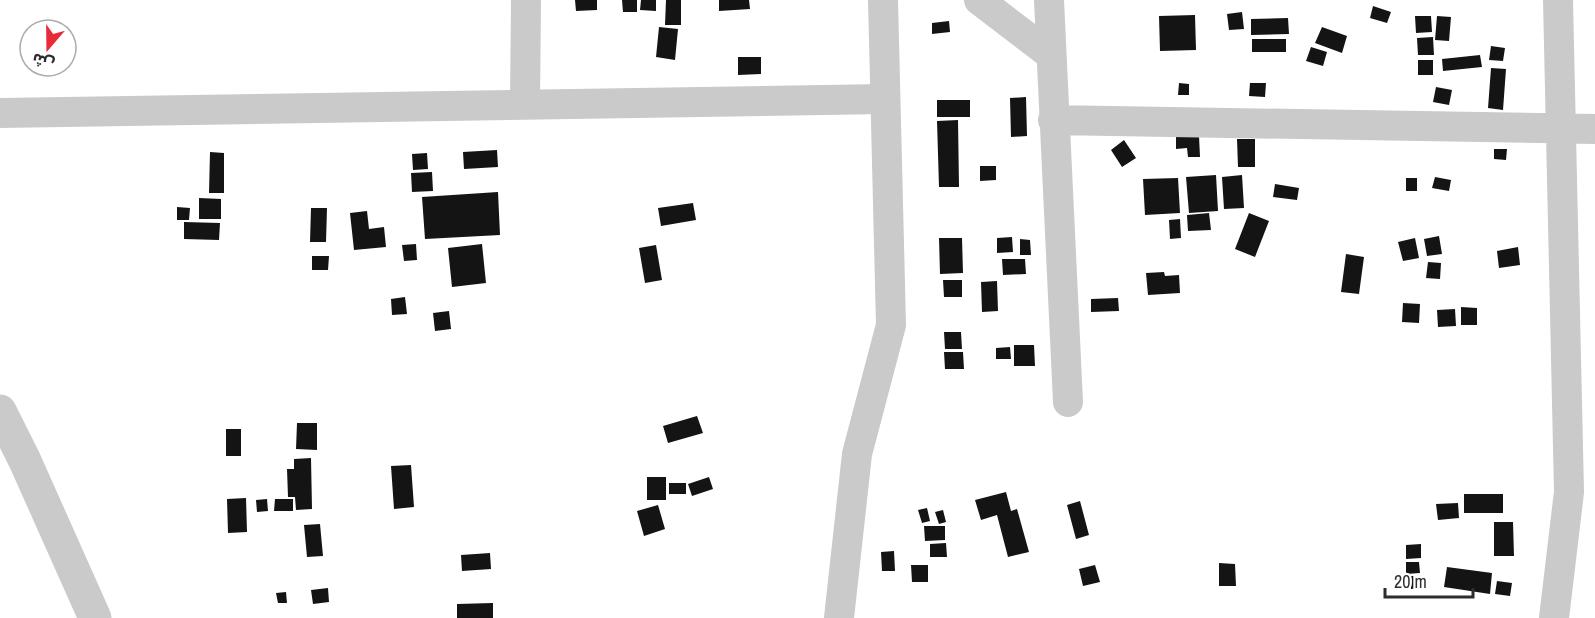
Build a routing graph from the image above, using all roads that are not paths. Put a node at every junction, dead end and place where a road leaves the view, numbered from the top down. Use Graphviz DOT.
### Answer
graph roads {
  1 [pos="526,0"];
  2 [pos="883,0"];
  3 [pos="979,0"];
  4 [pos="1049,0"];
  5 [pos="1558,0"];
  6 [pos="1051,55"];
  7 [pos="885,99"];
  8 [pos="525,104"];
  9 [pos="0,113"];
  10 [pos="1053,120"];
  11 [pos="1561,128"];
  12 [pos="1595,129"];
  13 [pos="1068,402"];
  14 [pos="0,411"];
  15 [pos="94,618"];
  16 [pos="839,618"];
  17 [pos="1554,618"];
  1 -- 8 [label="street"];
  2 -- 7 [label="street"];
  3 -- 6 [label="street"];
  4 -- 6 [label="street"];
  5 -- 11 [label="street"];
  6 -- 10 [label="street"];
  7 -- 8 [label="street"];
  7 -- 16 [label="street"];
  8 -- 9 [label="street"];
  10 -- 11 [label="street"];
  10 -- 13 [label="street"];
  11 -- 12 [label="street"];
  11 -- 17 [label="street"];
  14 -- 15 [label="street"];
}
